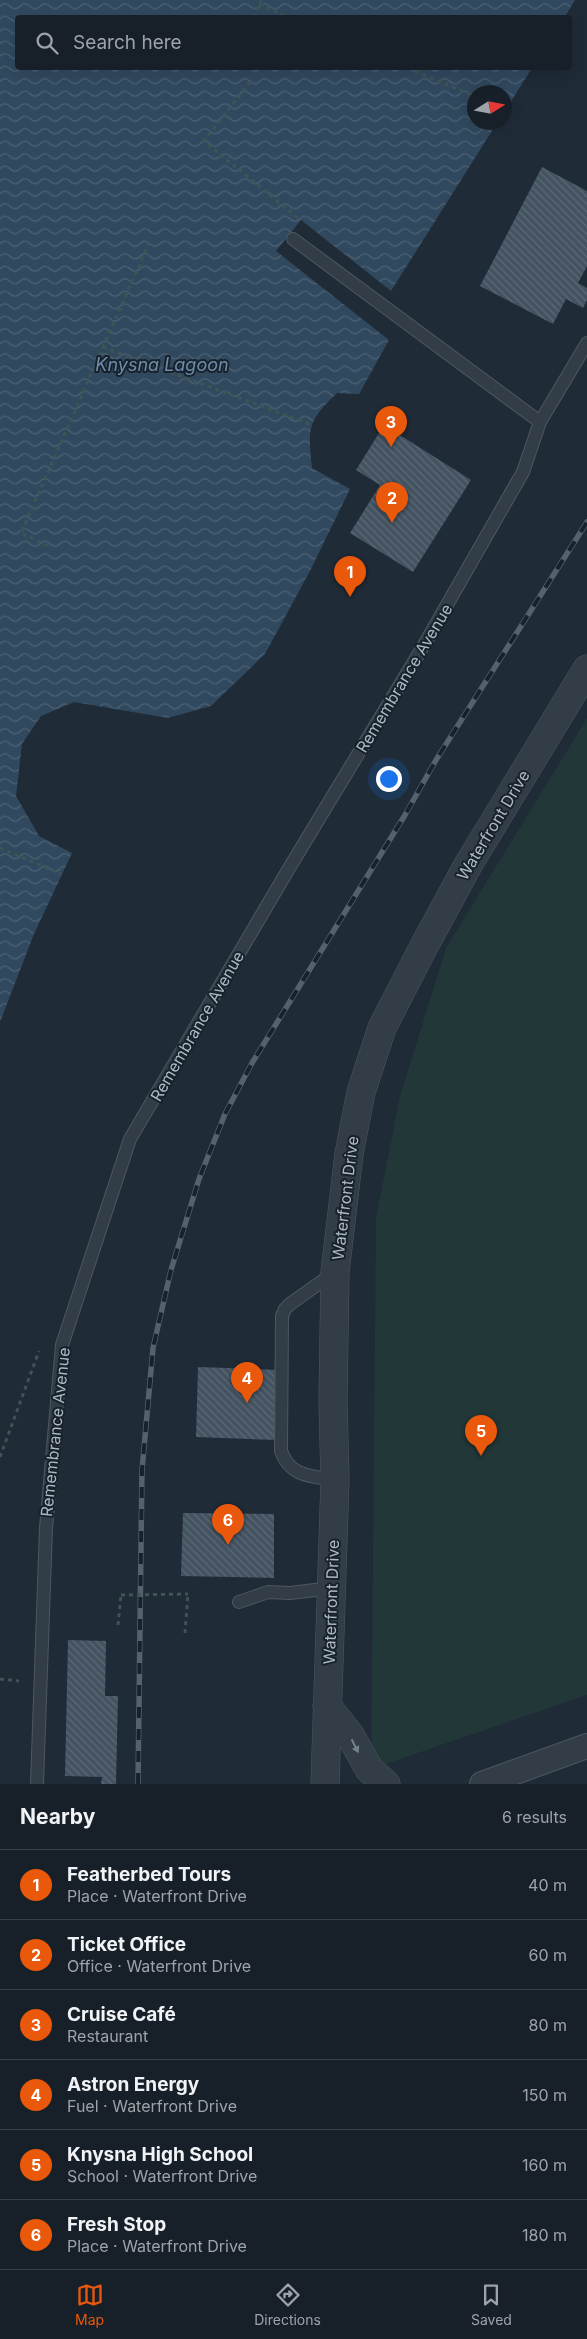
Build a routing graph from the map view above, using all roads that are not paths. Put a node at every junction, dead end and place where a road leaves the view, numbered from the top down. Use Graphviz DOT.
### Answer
graph roads {
  1 [pos="293,239"];
  2 [pos="587,343"];
  3 [pos="540,422"];
  4 [pos="587,670"];
  5 [pos="335,1272"];
  6 [pos="335,1480"];
  7 [pos="332,1588"];
  8 [pos="239,1602"];
  9 [pos="327,1706"];
  10 [pos="587,1746"];
  11 [pos="37,1784"];
  12 [pos="325,1784"];
  13 [pos="386,1784"];
  14 [pos="482,1784"];
  1 -- 3 [label="lane"];
  2 -- 3 [label="lane, Remembrance Avenue"];
  3 -- 11 [label="lane, Remembrance Avenue"];
  4 -- 5 [label="street, Waterfront Drive"];
  5 -- 6 [label="street, Waterfront Drive"];
  5 -- 6 [label="lane"];
  6 -- 7 [label="street, Waterfront Drive"];
  7 -- 8 [label="lane"];
  7 -- 9 [label="street, Waterfront Drive"];
  9 -- 12 [label="street, Waterfront Drive"];
  9 -- 13 [label="street, one-way"];
  10 -- 14 [label="street"];
}
